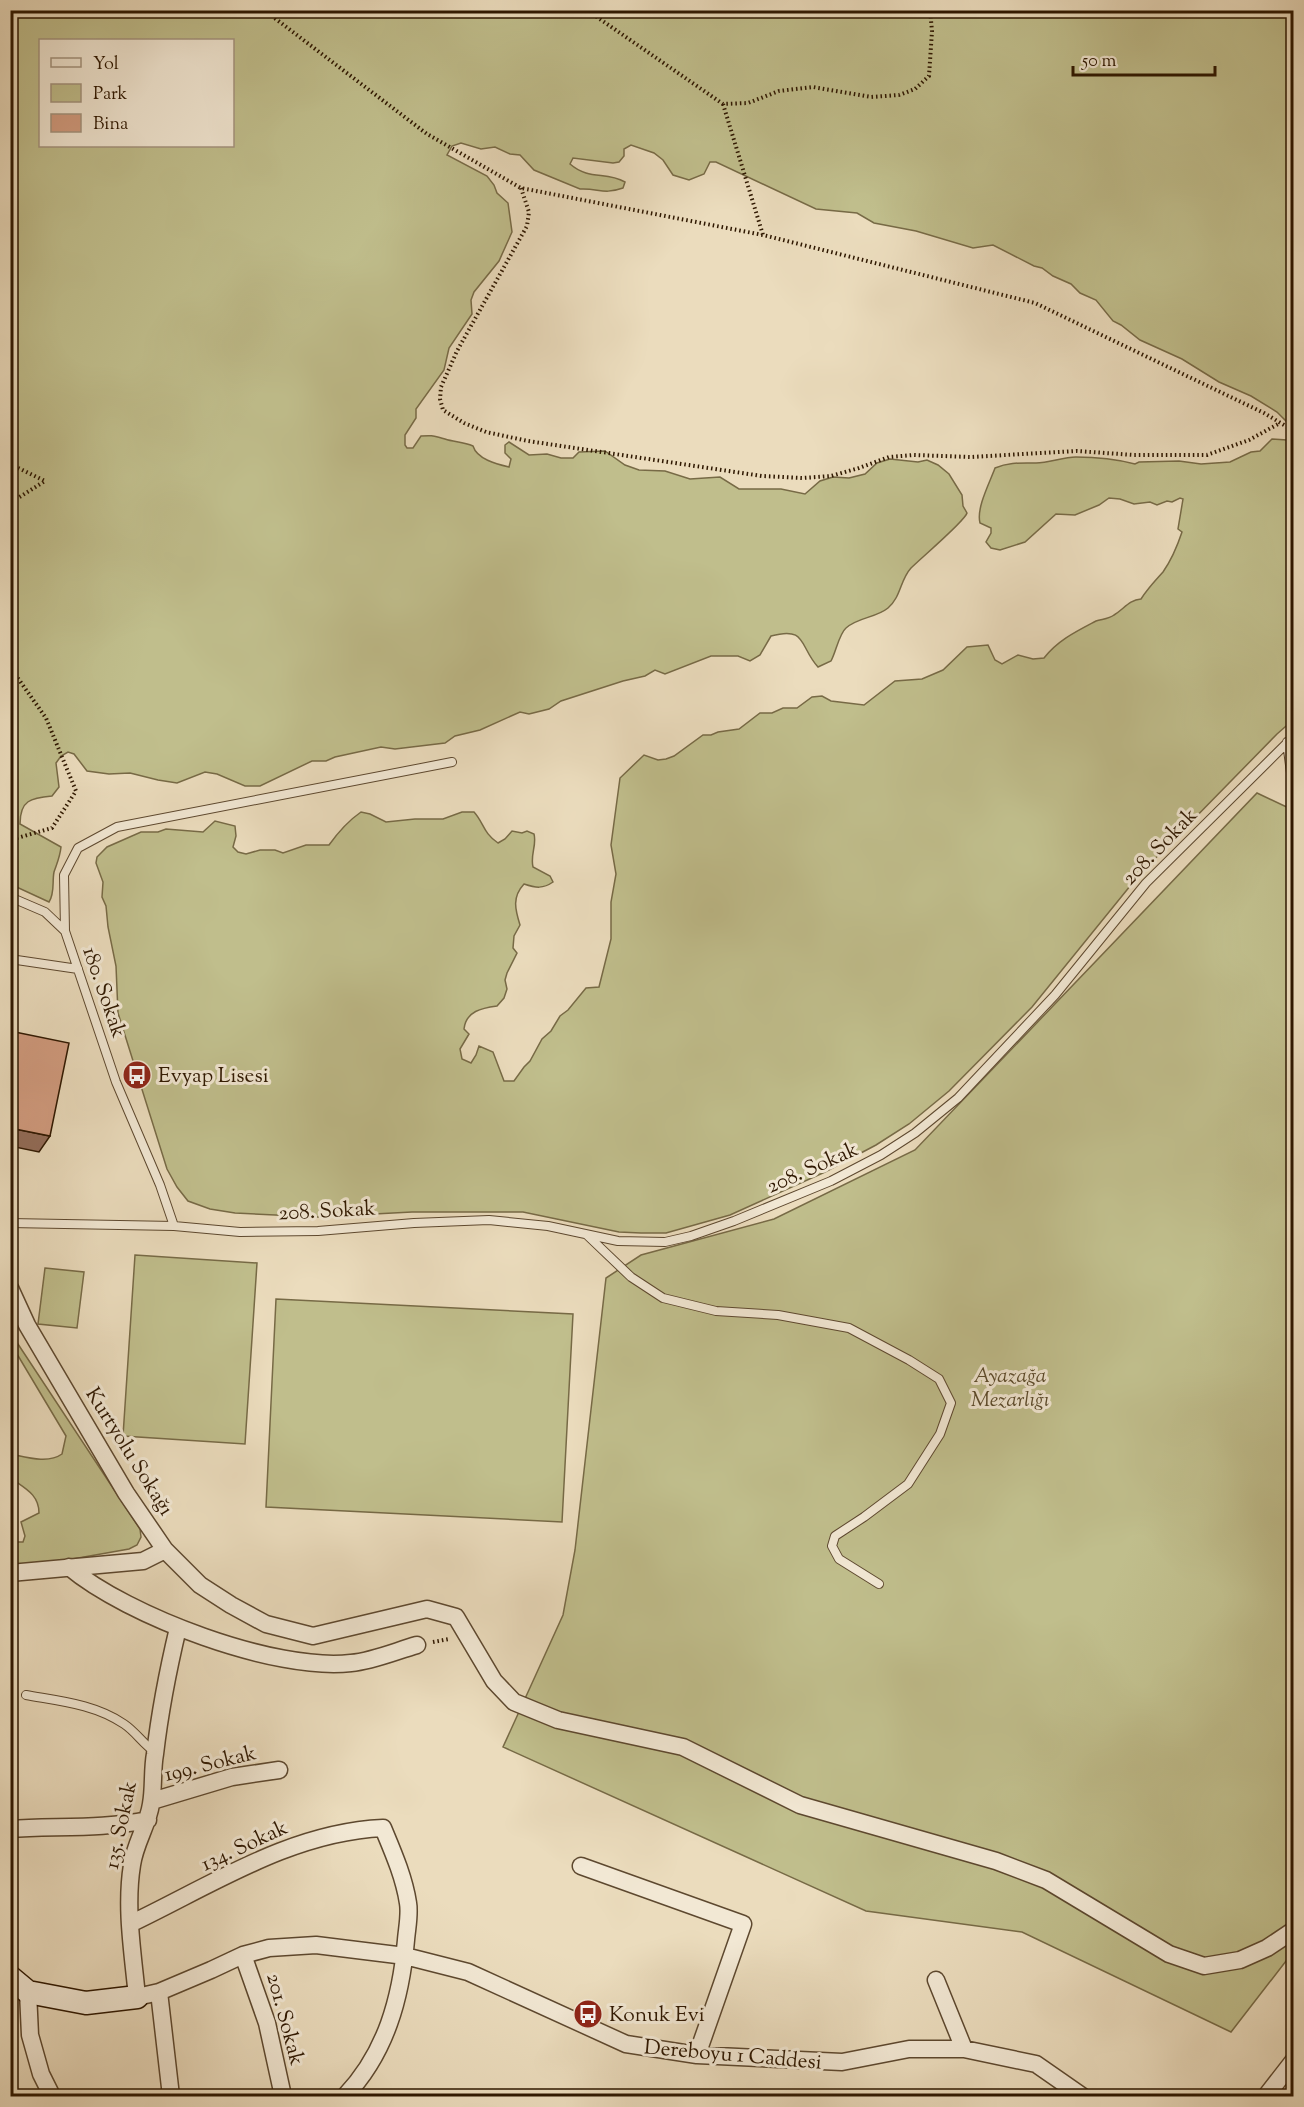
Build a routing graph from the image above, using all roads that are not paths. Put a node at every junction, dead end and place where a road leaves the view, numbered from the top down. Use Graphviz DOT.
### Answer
graph roads {
  1 [pos="1290,739"];
  2 [pos="452,762"];
  3 [pos="1293,796"];
  4 [pos="10,897"];
  5 [pos="65,931"];
  6 [pos="10,959"];
  7 [pos="78,969"];
  8 [pos="10,1223"];
  9 [pos="174,1226"];
  10 [pos="586,1235"];
  11 [pos="10,1288"];
  12 [pos="165,1550"];
  13 [pos="69,1568"];
  14 [pos="10,1573"];
  15 [pos="879,1584"];
  16 [pos="177,1628"];
  17 [pos="417,1645"];
  18 [pos="26,1695"];
  19 [pos="155,1752"];
  20 [pos="279,1770"];
  21 [pos="152,1802"];
  22 [pos="148,1820"];
  23 [pos="10,1829"];
  24 [pos="581,1866"];
  25 [pos="130,1924"];
  26 [pos="1293,1930"];
  27 [pos="243,1954"];
  28 [pos="405,1956"];
  29 [pos="10,1977"];
  30 [pos="936,1980"];
  31 [pos="28,1992"];
  32 [pos="148,1994"];
  33 [pos="964,2049"];
  34 [pos="697,2055"];
  35 [pos="1293,2060"];
  36 [pos="52,2097"];
  37 [pos="171,2097"];
  38 [pos="283,2097"];
  39 [pos="345,2097"];
  40 [pos="1082,2097"];
  41 [pos="1266,2097"];
  1 -- 3 [label="lane"];
  1 -- 10 [label="lane, 208. Sokak"];
  2 -- 5 [label="lane"];
  4 -- 5 [label="lane, 180. Sokak"];
  5 -- 7 [label="lane, 180. Sokak"];
  6 -- 7 [label="lane"];
  7 -- 9 [label="lane, 180. Sokak"];
  8 -- 9 [label="lane, 208. Sokak"];
  9 -- 10 [label="lane, 208. Sokak"];
  10 -- 15 [label="lane"];
  11 -- 12 [label="street, Kurtyolu Sokağı"];
  12 -- 13 [label="street, Kurtyolu Sokağı"];
  12 -- 26 [label="street"];
  13 -- 14 [label="street, Kurtyolu Sokağı"];
  13 -- 16 [label="street"];
  16 -- 17 [label="street"];
  16 -- 19 [label="street, 135. Sokak"];
  18 -- 19 [label="lane"];
  19 -- 21 [label="street, 135. Sokak"];
  20 -- 21 [label="street, 199. Sokak"];
  21 -- 22 [label="street, 135. Sokak"];
  22 -- 23 [label="street"];
  22 -- 25 [label="street, 135. Sokak"];
  24 -- 34 [label="street"];
  25 -- 28 [label="street, 134. Sokak"];
  25 -- 32 [label="street, 135. Sokak"];
  27 -- 28 [label="street, Dereboyu 1 Caddesi"];
  27 -- 32 [label="street, Dereboyu 1 Caddesi"];
  27 -- 38 [label="street, 201. Sokak"];
  28 -- 34 [label="street, Dereboyu 1 Caddesi"];
  28 -- 39 [label="street"];
  29 -- 31 [label="street, Dereboyu 1 Caddesi"];
  30 -- 33 [label="street"];
  31 -- 32 [label="street, Dereboyu 1 Caddesi"];
  31 -- 36 [label="street"];
  32 -- 37 [label="street, 135. Sokak"];
  33 -- 34 [label="street, Dereboyu 1 Caddesi"];
  33 -- 40 [label="street, Dereboyu 1 Caddesi"];
  35 -- 41 [label="street"];
}
